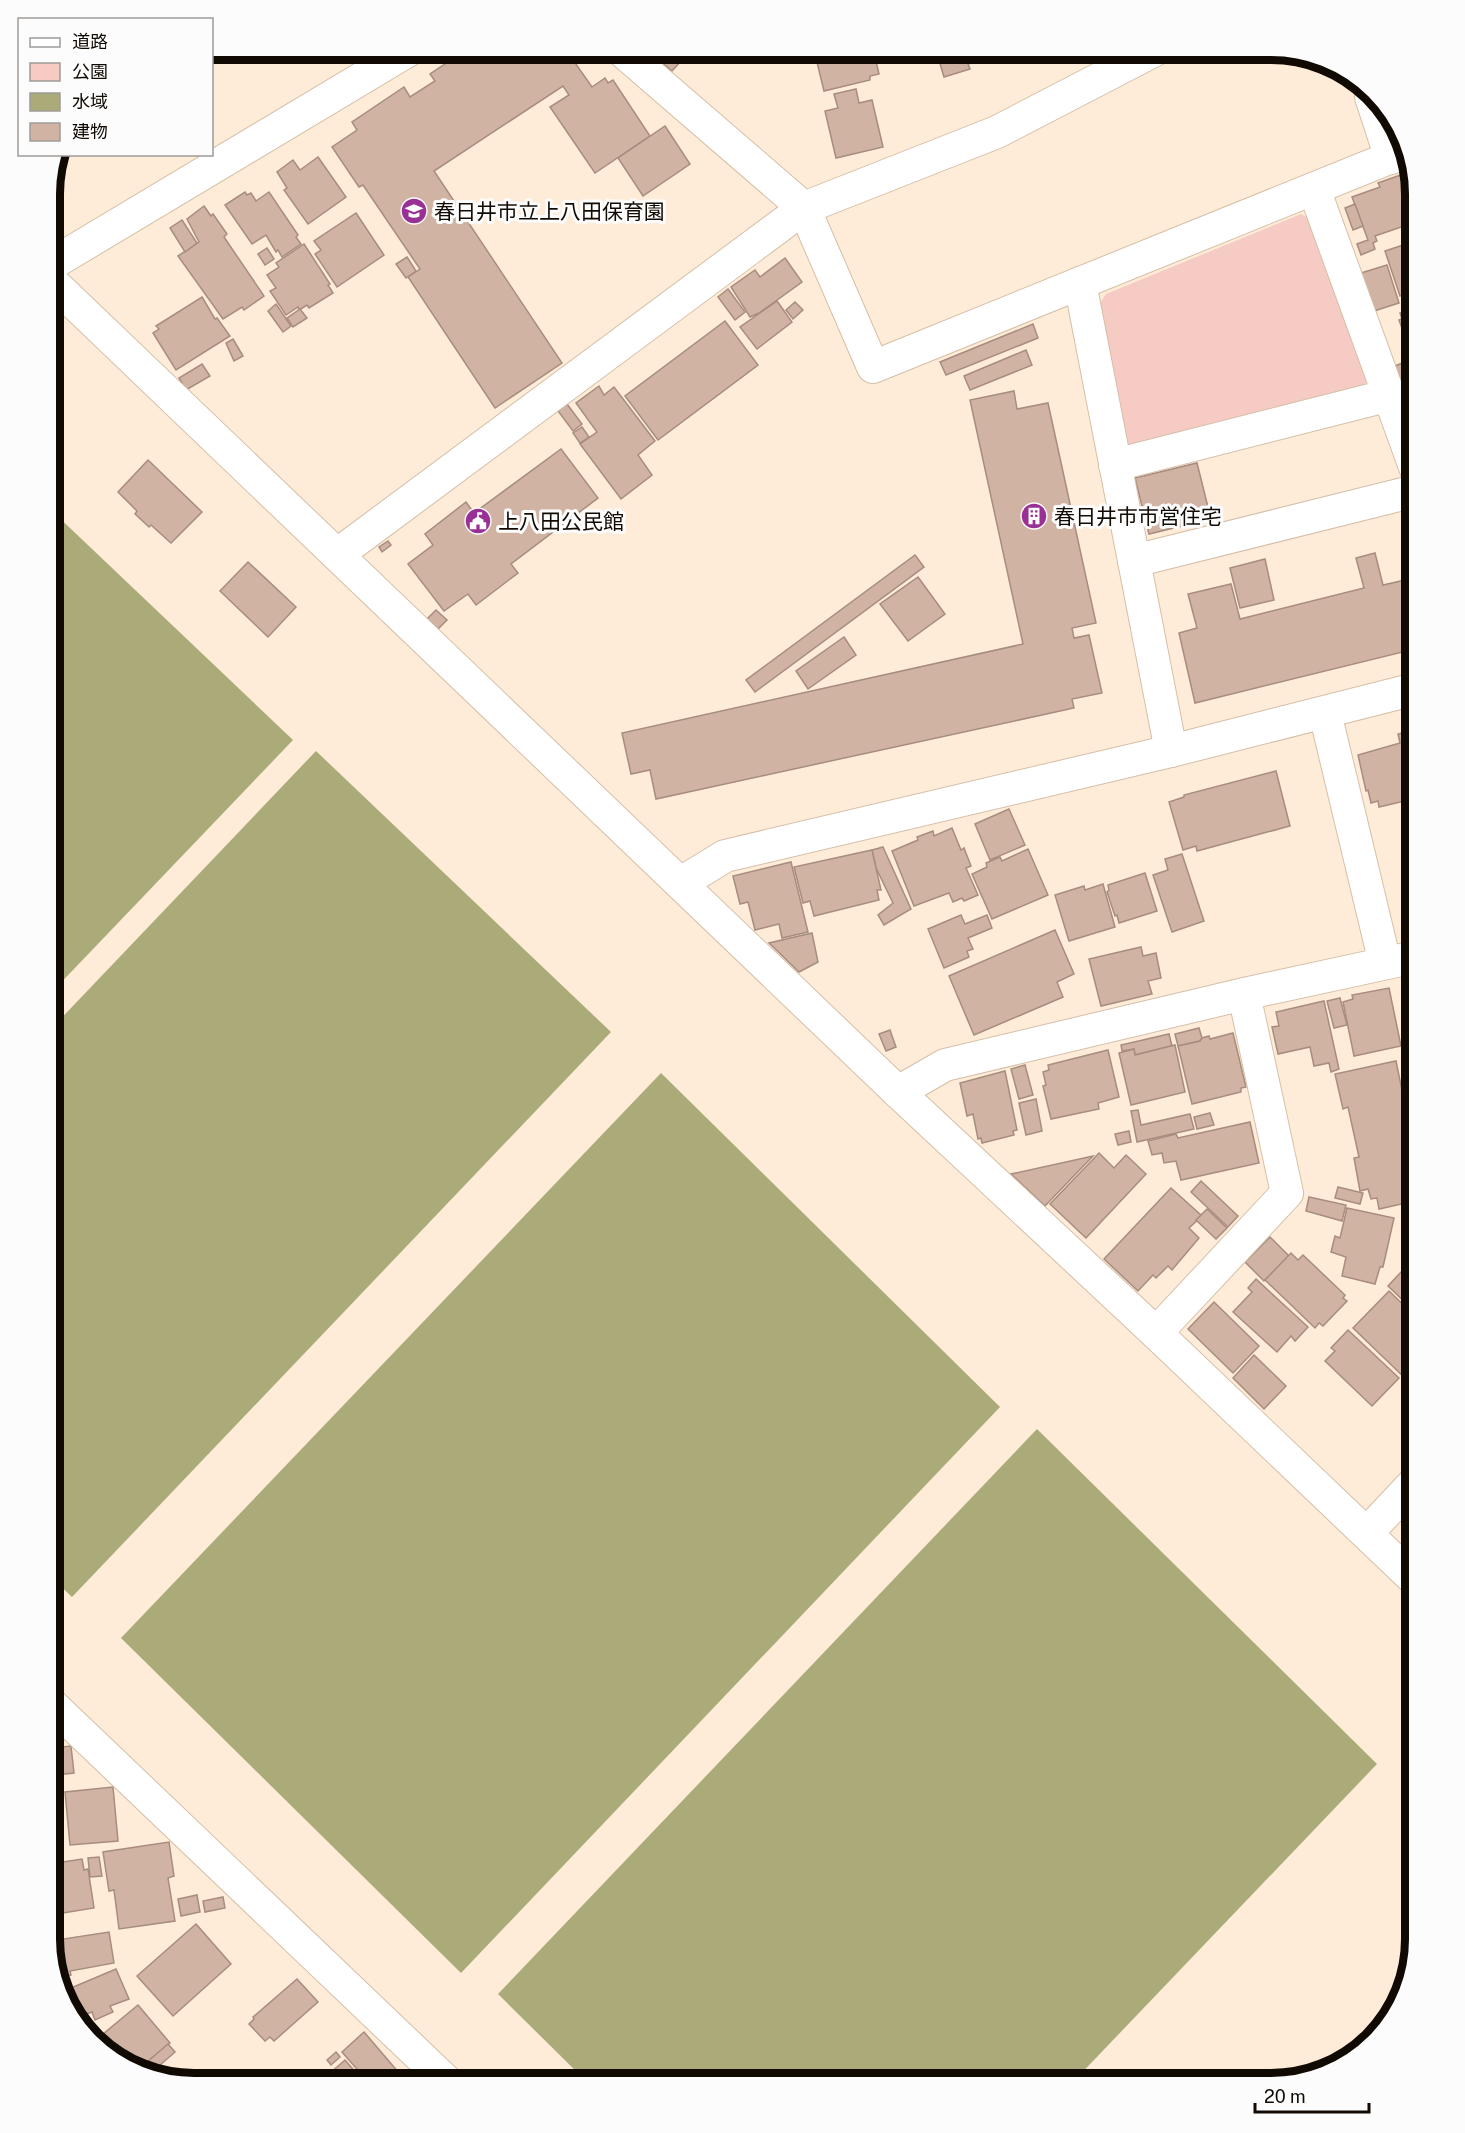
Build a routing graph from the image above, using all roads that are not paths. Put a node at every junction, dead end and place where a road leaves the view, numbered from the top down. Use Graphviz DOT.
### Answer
graph roads {
  1 [pos="373,60"];
  2 [pos="633,60"];
  3 [pos="1136,60"];
  4 [pos="1381,119"];
  5 [pos="1398,155"];
  6 [pos="1314,189"];
  7 [pos="804,208"];
  8 [pos="60,259"];
  9 [pos="1080,283"];
  10 [pos="60,290"];
  11 [pos="1389,395"];
  12 [pos="1405,437"];
  13 [pos="1115,465"];
  14 [pos="1405,494"];
  15 [pos="338,554"];
  16 [pos="1134,561"];
  17 [pos="1405,692"];
  18 [pos="1325,713"];
  19 [pos="1171,751"];
  20 [pos="681,883"];
  21 [pos="1405,959"];
  22 [pos="1385,963"];
  23 [pos="1244,994"];
  24 [pos="898,1092"];
  25 [pos="1156,1333"];
  26 [pos="1405,1493"];
  27 [pos="1367,1533"];
  28 [pos="1405,1569"];
  29 [pos="60,1713"];
  30 [pos="438,2073"];
  1 -- 8 [label="street"];
  2 -- 7 [label="street"];
  3 -- 7 [label="street"];
  4 -- 5 [label="street"];
  5 -- 6 [label="street"];
  6 -- 9 [label="street"];
  6 -- 11 [label="street"];
  7 -- 9 [label="street"];
  7 -- 15 [label="street"];
  9 -- 13 [label="street"];
  10 -- 15 [label="street"];
  11 -- 12 [label="street"];
  11 -- 13 [label="street"];
  13 -- 16 [label="street"];
  14 -- 16 [label="street"];
  15 -- 20 [label="street"];
  16 -- 19 [label="street"];
  17 -- 18 [label="street"];
  18 -- 19 [label="street"];
  18 -- 22 [label="street"];
  19 -- 20 [label="street"];
  20 -- 24 [label="street"];
  21 -- 22 [label="street"];
  22 -- 23 [label="street"];
  23 -- 24 [label="street"];
  23 -- 25 [label="street"];
  24 -- 25 [label="street"];
  25 -- 27 [label="street"];
  26 -- 27 [label="street"];
  27 -- 28 [label="street"];
  29 -- 30 [label="street"];
}
